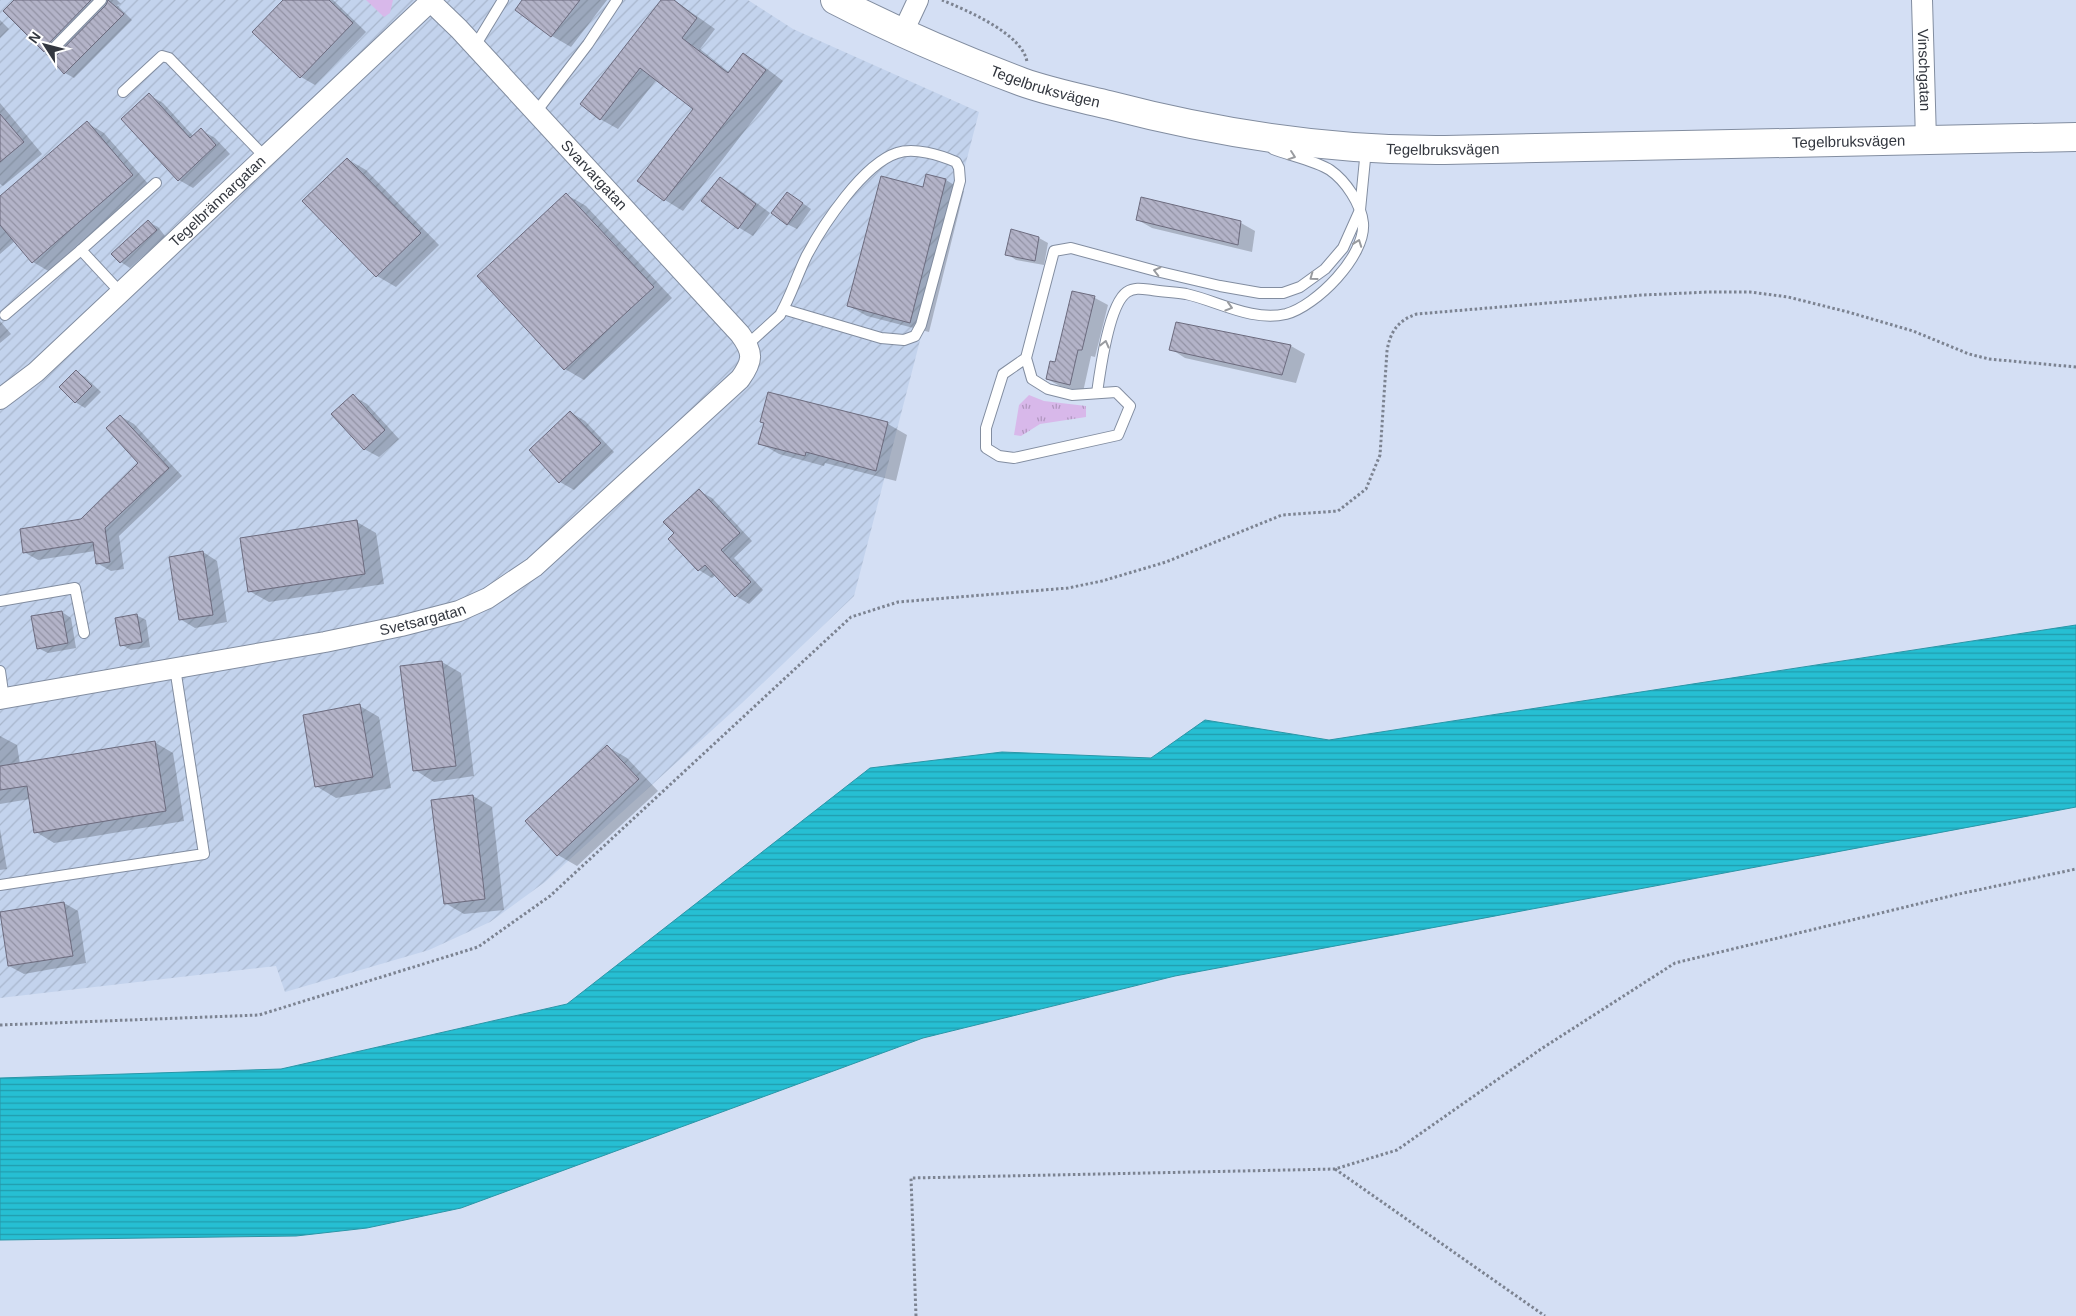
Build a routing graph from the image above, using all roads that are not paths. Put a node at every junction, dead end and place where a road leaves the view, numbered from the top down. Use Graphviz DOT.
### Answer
graph roads {
  1 [pos="100,0"];
  2 [pos="430,0"];
  3 [pos="503,0"];
  4 [pos="617,0"];
  5 [pos="835,0"];
  6 [pos="918,0"];
  7 [pos="1922,0"];
  8 [pos="903,32"];
  9 [pos="475,46"];
  10 [pos="51,51"];
  11 [pos="123,92"];
  12 [pos="536,112"];
  13 [pos="1230,132"];
  14 [pos="2076,137"];
  15 [pos="1926,140"];
  16 [pos="1366,149"];
  17 [pos="265,158"];
  18 [pos="156,183"];
  19 [pos="1360,210"];
  20 [pos="81,250"];
  21 [pos="121,294"];
  22 [pos="783,309"];
  23 [pos="6,315"];
  24 [pos="749,350"];
  25 [pos="1026,358"];
  26 [pos="1097,392"];
  27 [pos="0,399"];
  28 [pos="0,601"];
  29 [pos="84,633"];
  30 [pos="175,668"];
  31 [pos="0,671"];
  32 [pos="2,699"];
  33 [pos="0,885"];
  1 -- 10 [label="lane"];
  2 -- 9 [label="street, Svarvargatan"];
  2 -- 17 [label="street, Tegelbrännargatan"];
  3 -- 9 [label="lane"];
  4 -- 12 [label="lane"];
  5 -- 8 [label="street, Tegelbruksvägen"];
  6 -- 8 [label="street"];
  7 -- 15 [label="street, Vinschgatan"];
  8 -- 13 [label="street, Tegelbruksvägen"];
  9 -- 12 [label="street, Svarvargatan"];
  11 -- 17 [label="lane"];
  12 -- 24 [label="street, Svarvargatan"];
  13 -- 16 [label="street, Tegelbruksvägen"];
  13 -- 19 [label="lane, one-way"];
  14 -- 15 [label="street, Tegelbruksvägen"];
  15 -- 16 [label="street, Tegelbruksvägen"];
  16 -- 19 [label="lane"];
  17 -- 21 [label="street, Tegelbrännargatan"];
  18 -- 20 [label="lane"];
  19 -- 25 [label="lane, one-way"];
  26 -- 19 [label="lane, one-way"];
  20 -- 21 [label="lane"];
  20 -- 23 [label="lane"];
  21 -- 27 [label="street, Tegelbrännargatan"];
  22 -- 22 [label="lane"];
  22 -- 24 [label="lane"];
  24 -- 30 [label="street, Svetsargatan"];
  25 -- 26 [label="lane"];
  25 -- 26 [label="lane"];
  28 -- 29 [label="lane"];
  30 -- 32 [label="street, Svetsargatan"];
  30 -- 33 [label="lane"];
  31 -- 32 [label="lane"];
}
